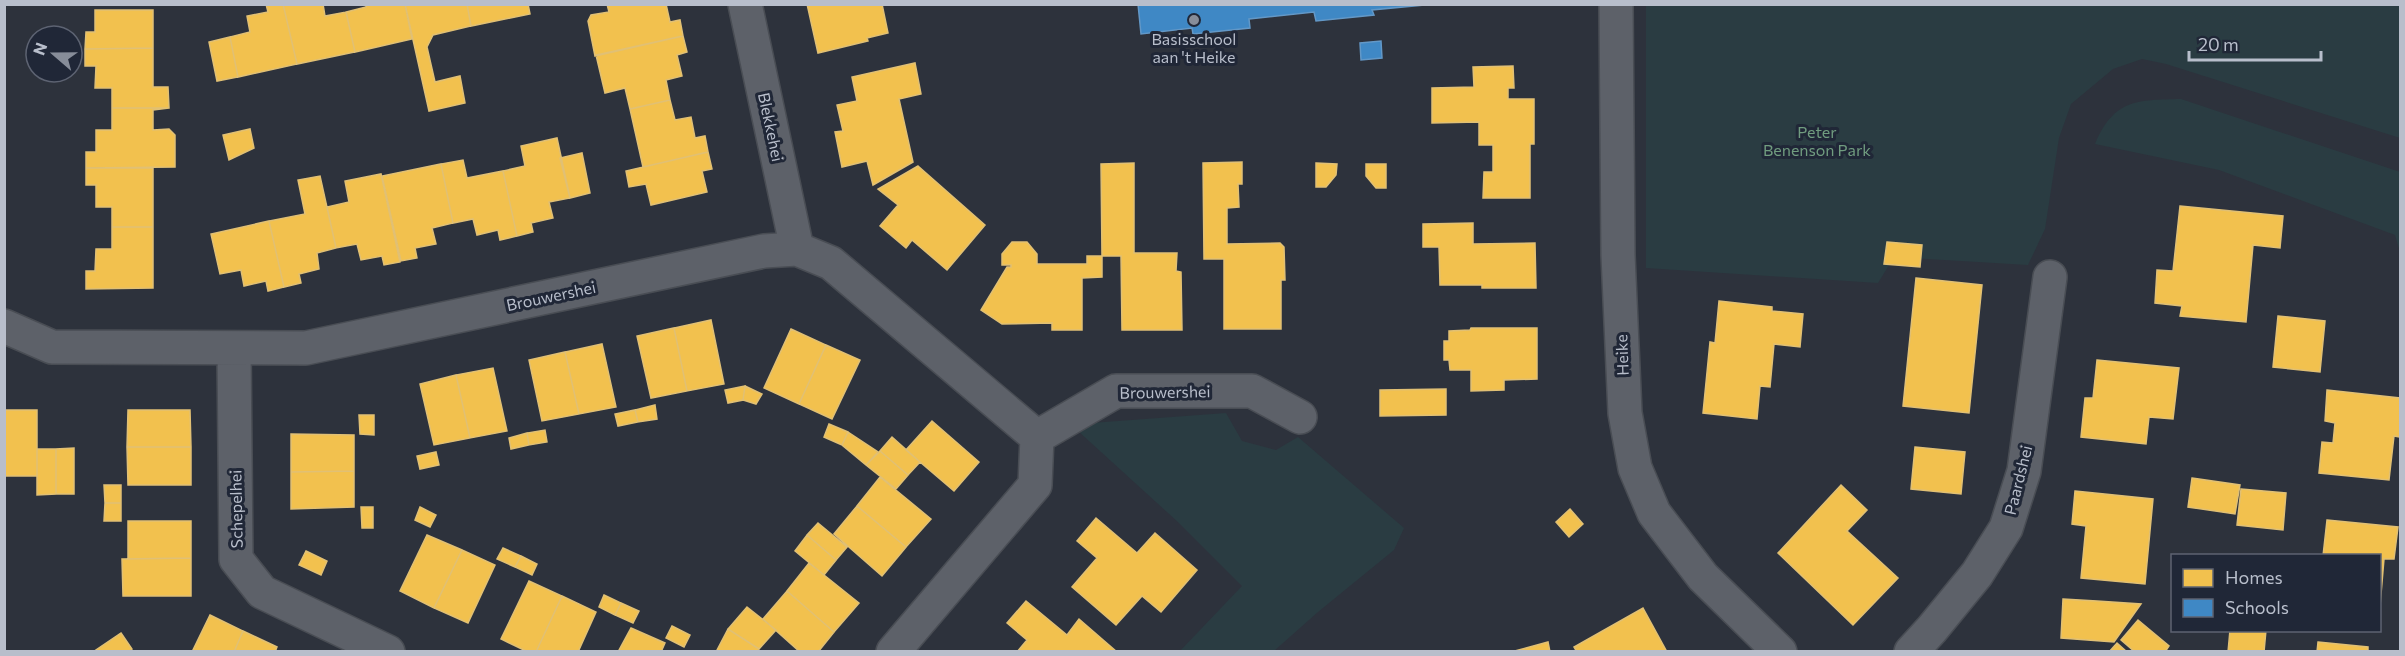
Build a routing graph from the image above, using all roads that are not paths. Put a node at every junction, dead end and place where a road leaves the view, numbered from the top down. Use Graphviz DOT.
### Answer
graph roads {
  1 [pos="745,4"];
  2 [pos="1616,4"];
  3 [pos="797,249"];
  4 [pos="2050,277"];
  5 [pos="4,326"];
  6 [pos="234,349"];
  7 [pos="1300,417"];
  8 [pos="1037,437"];
  9 [pos="388,651"];
  10 [pos="893,651"];
  11 [pos="1780,651"];
  12 [pos="1911,651"];
  1 -- 3 [label="street, Blekkehei"];
  2 -- 11 [label="street, Heike"];
  3 -- 6 [label="street, Brouwershei"];
  3 -- 8 [label="street, Brouwershei"];
  4 -- 12 [label="street, Paardshei"];
  5 -- 6 [label="street, Brouwershei"];
  6 -- 9 [label="street, Schepelhei"];
  7 -- 8 [label="street, Brouwershei"];
  8 -- 10 [label="street"];
}
